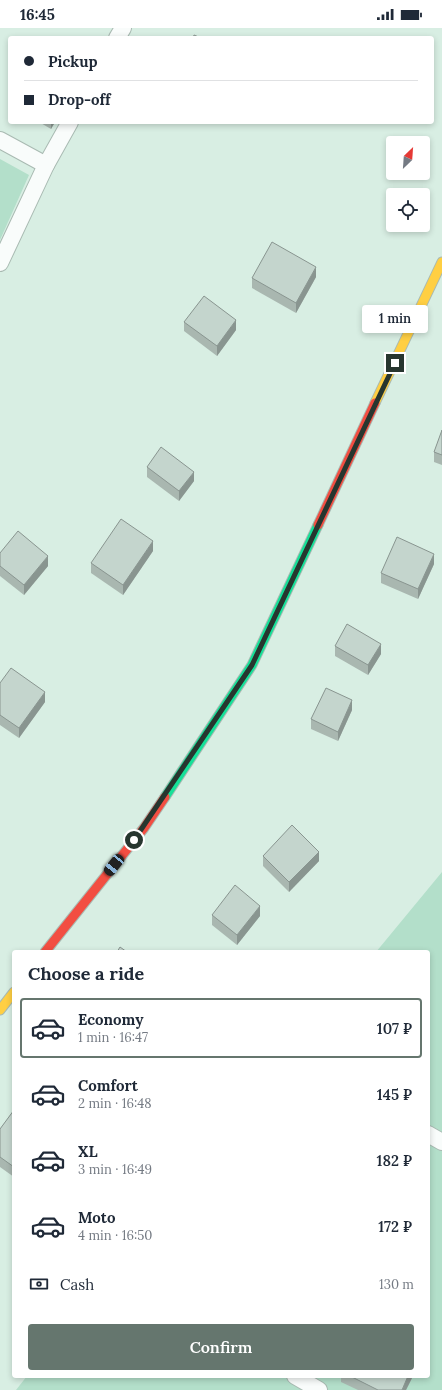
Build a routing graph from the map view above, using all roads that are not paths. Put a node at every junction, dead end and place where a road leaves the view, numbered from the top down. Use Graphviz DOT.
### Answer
graph roads {
  1 [pos="69,124"];
  2 [pos="0,140"];
  3 [pos="46,165"];
  4 [pos="442,262"];
  5 [pos="0,263"];
  6 [pos="47,950"];
  7 [pos="12,995"];
  8 [pos="0,1010"];
  9 [pos="430,1135"];
  10 [pos="442,1142"];
  11 [pos="298,1378"];
  12 [pos="319,1390"];
  1 -- 3 [label="lane"];
  2 -- 3 [label="lane"];
  3 -- 5 [label="lane"];
  4 -- 6 [label="main road"];
  7 -- 8 [label="main road"];
  9 -- 10 [label="lane"];
  11 -- 12 [label="lane"];
}
